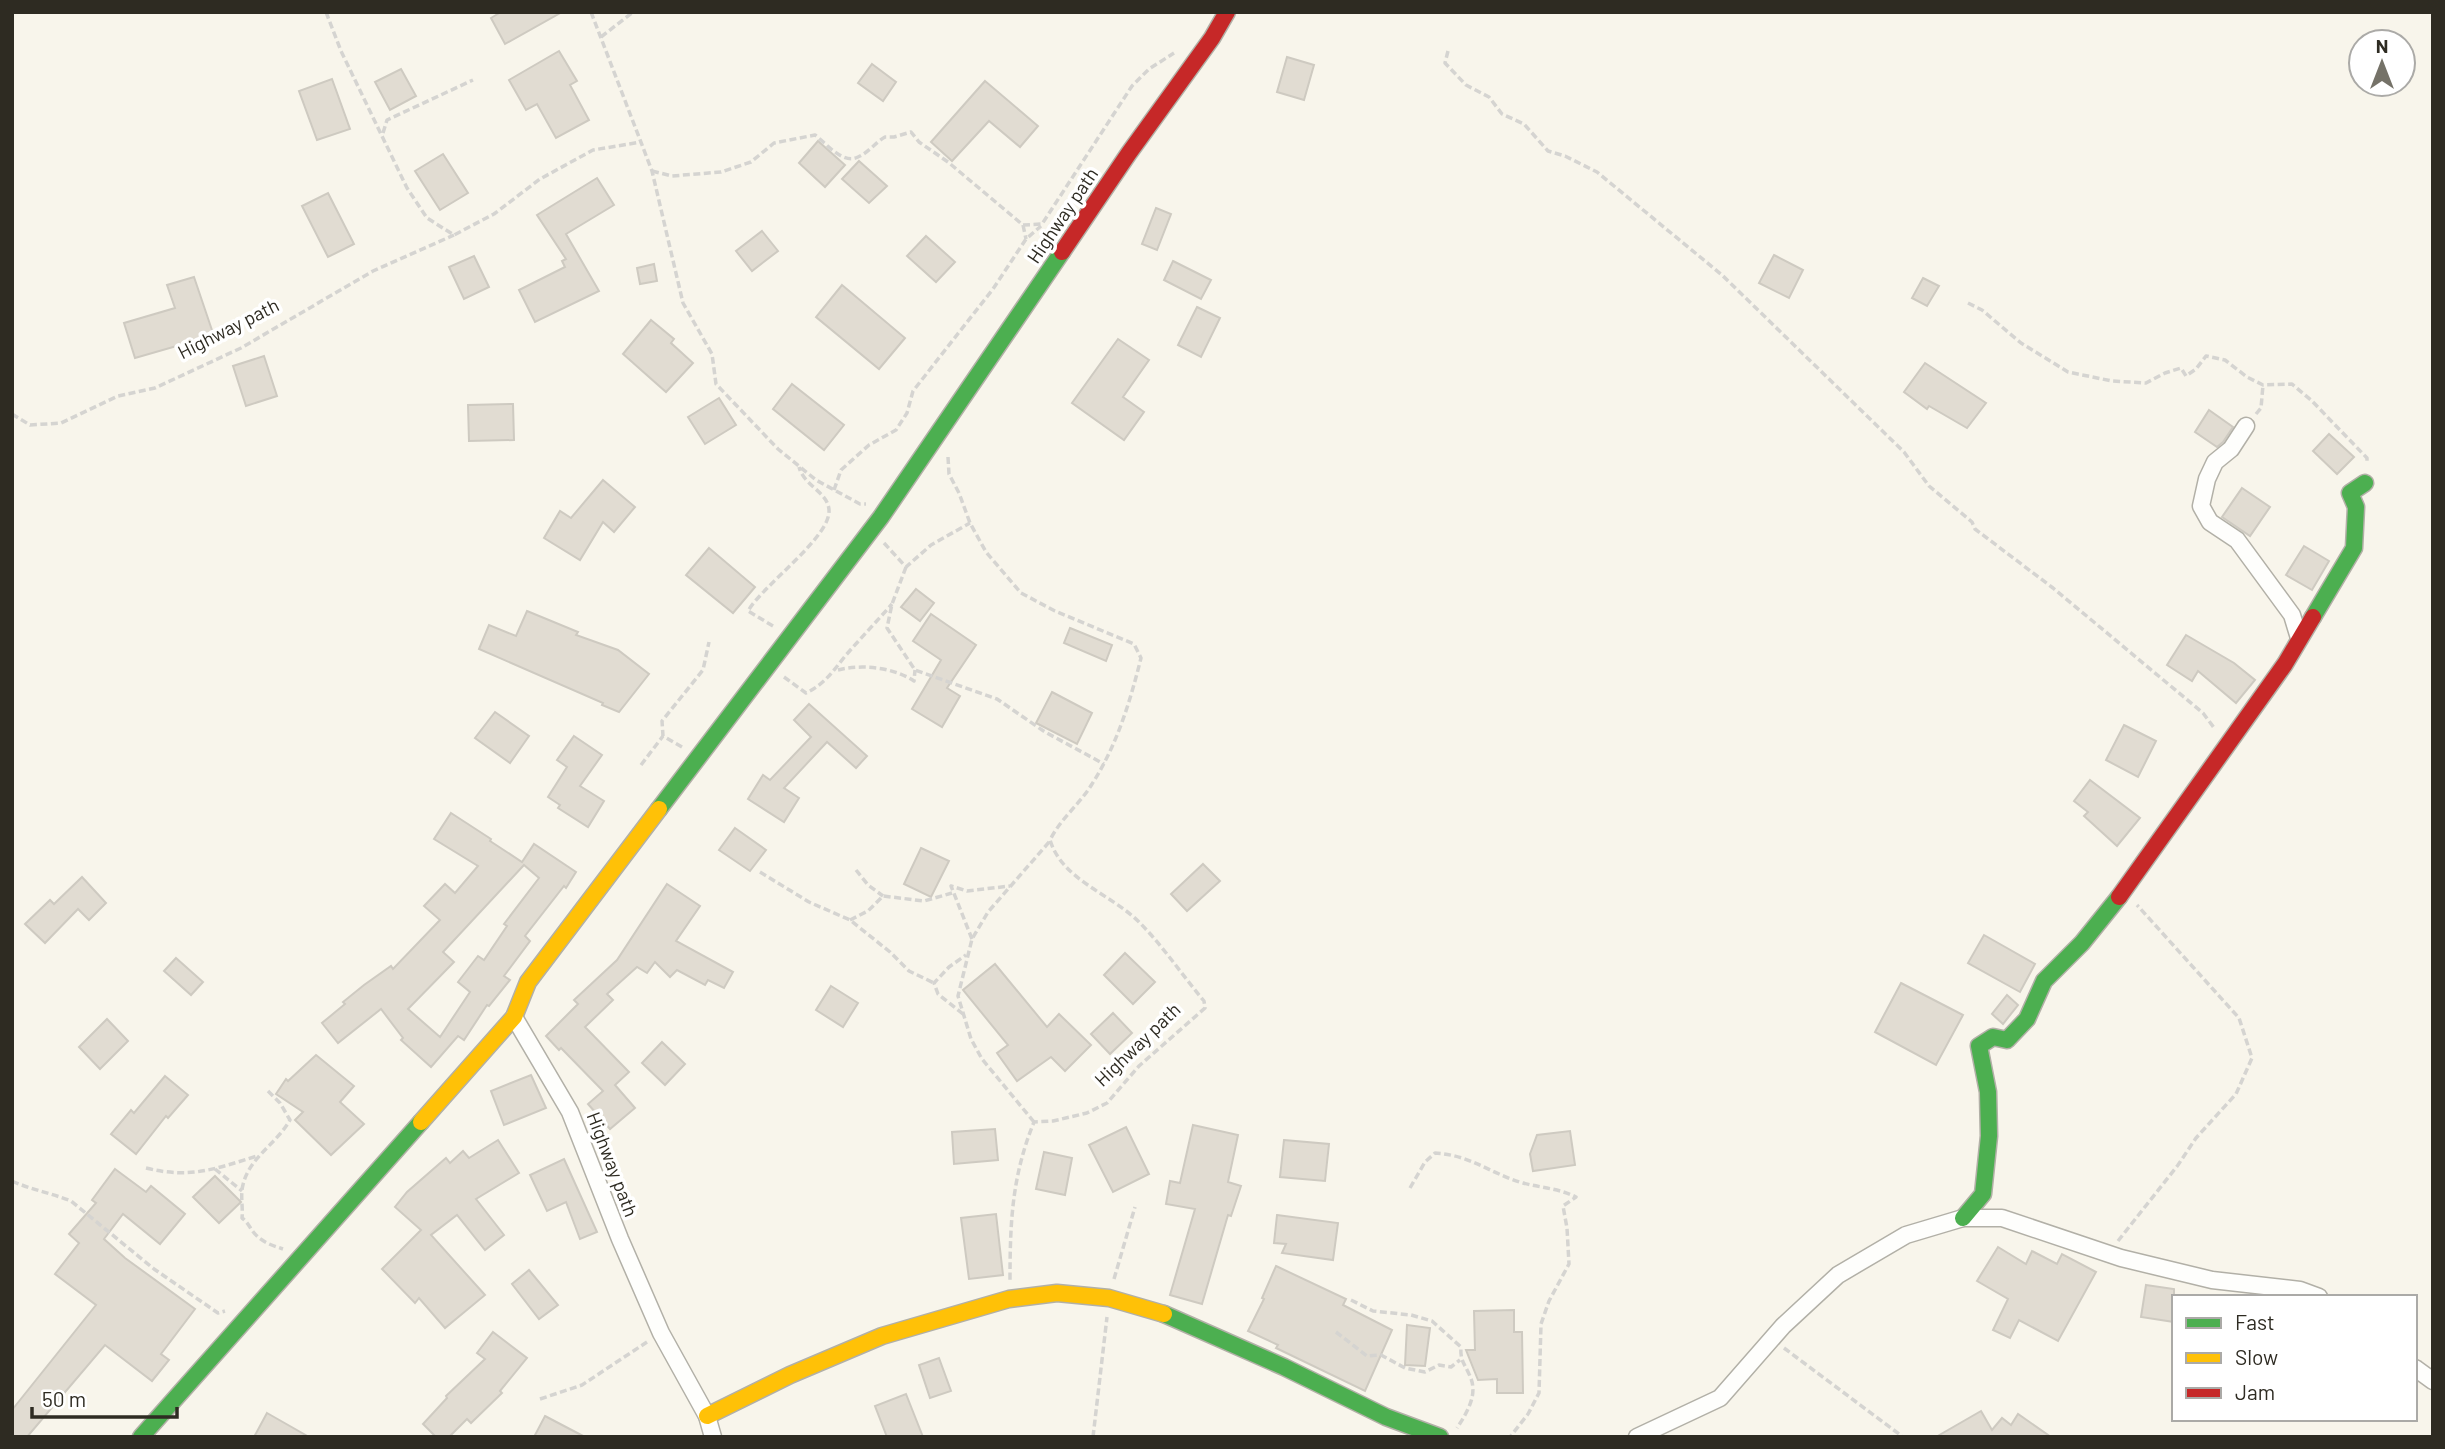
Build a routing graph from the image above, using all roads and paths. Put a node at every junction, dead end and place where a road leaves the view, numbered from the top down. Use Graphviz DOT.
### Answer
graph roads {
  1 [pos="326,12"];
  2 [pos="592,12"];
  3 [pos="633,12"];
  4 [pos="1227,12"];
  5 [pos="601,37"];
  6 [pos="1448,51"];
  7 [pos="1176,53"];
  8 [pos="473,80"];
  9 [pos="383,135"];
  10 [pos="641,142"];
  11 [pos="652,170"];
  12 [pos="1042,224"];
  13 [pos="1023,225"];
  14 [pos="454,235"];
  15 [pos="1026,239"];
  16 [pos="1968,303"];
  17 [pos="2263,385"];
  18 [pos="12,414"];
  19 [pos="2246,426"];
  20 [pos="933,441"];
  21 [pos="799,466"];
  22 [pos="2364,483"];
  23 [pos="834,490"];
  24 [pos="888,506"];
  25 [pos="970,523"];
  26 [pos="884,542"];
  27 [pos="906,567"];
  28 [pos="892,604"];
  29 [pos="790,636"];
  30 [pos="2299,638"];
  31 [pos="709,642"];
  32 [pos="915,670"];
  33 [pos="836,671"];
  34 [pos="781,674"];
  35 [pos="663,736"];
  36 [pos="2228,744"];
  37 [pos="701,755"];
  38 [pos="1104,764"];
  39 [pos="641,765"];
  40 [pos="1050,840"];
  41 [pos="856,870"];
  42 [pos="760,872"];
  43 [pos="1011,886"];
  44 [pos="2125,890"];
  45 [pos="952,893"];
  46 [pos="883,896"];
  47 [pos="850,920"];
  48 [pos="972,939"];
  49 [pos="968,954"];
  50 [pos="934,983"];
  51 [pos="963,1015"];
  52 [pos="514,1017"];
  53 [pos="268,1091"];
  54 [pos="1034,1122"];
  55 [pos="259,1156"];
  56 [pos="146,1168"];
  57 [pos="215,1169"];
  58 [pos="12,1181"];
  59 [pos="1410,1188"];
  60 [pos="242,1191"];
  61 [pos="1135,1208"];
  62 [pos="1964,1218"];
  63 [pos="302,1255"];
  64 [pos="2109,1255"];
  65 [pos="2314,1295"];
  66 [pos="1109,1298"];
  67 [pos="1009,1299"];
  68 [pos="1351,1300"];
  69 [pos="258,1304"];
  70 [pos="1336,1332"];
  71 [pos="661,1334"];
  72 [pos="1772,1339"];
  73 [pos="1460,1360"];
  74 [pos="2417,1369"];
  75 [pos="2433,1381"];
  76 [pos="540,1399"];
  77 [pos="707,1416"];
  78 [pos="1456,1430"];
  79 [pos="141,1437"];
  80 [pos="713,1437"];
  81 [pos="1093,1437"];
  82 [pos="1440,1437"];
  83 [pos="1510,1437"];
  84 [pos="1637,1437"];
  85 [pos="1903,1437"];
  1 -- 9 [label="path"];
  2 -- 5 [label="path"];
  3 -- 5 [label="path"];
  4 -- 20 [label="street, Highway path"];
  5 -- 10 [label="path"];
  6 -- 36 [label="path"];
  7 -- 12 [label="path, Highway path"];
  8 -- 9 [label="path"];
  9 -- 14 [label="path"];
  10 -- 11 [label="path"];
  10 -- 14 [label="path, Highway path"];
  11 -- 13 [label="path, Highway path"];
  11 -- 21 [label="path"];
  12 -- 13 [label="path, Highway path"];
  12 -- 15 [label="path, Highway path"];
  13 -- 15 [label="path, Highway path"];
  14 -- 18 [label="path, Highway path"];
  15 -- 23 [label="path, Highway path"];
  16 -- 17 [label="path"];
  17 -- 19 [label="path"];
  17 -- 22 [label="path"];
  19 -- 30 [label="street"];
  20 -- 24 [label="street, Highway path"];
  20 -- 25 [label="path"];
  21 -- 23 [label="path"];
  21 -- 29 [label="path"];
  22 -- 30 [label="street"];
  23 -- 24 [label="path"];
  24 -- 29 [label="street, Highway path"];
  25 -- 27 [label="path"];
  25 -- 38 [label="path"];
  26 -- 27 [label="path"];
  27 -- 28 [label="path"];
  28 -- 32 [label="path"];
  28 -- 33 [label="path"];
  29 -- 37 [label="street, Highway path"];
  30 -- 36 [label="street"];
  31 -- 35 [label="path"];
  32 -- 33 [label="path"];
  32 -- 38 [label="path"];
  33 -- 34 [label="path"];
  35 -- 37 [label="path"];
  35 -- 39 [label="path"];
  36 -- 44 [label="street"];
  37 -- 52 [label="street, Highway path"];
  38 -- 40 [label="path"];
  40 -- 43 [label="path"];
  40 -- 54 [label="path, Highway path"];
  41 -- 46 [label="path"];
  42 -- 47 [label="path"];
  43 -- 45 [label="path"];
  43 -- 48 [label="path"];
  44 -- 62 [label="street"];
  44 -- 64 [label="path"];
  45 -- 46 [label="path"];
  45 -- 48 [label="path"];
  46 -- 47 [label="path"];
  47 -- 50 [label="path"];
  48 -- 49 [label="path"];
  49 -- 50 [label="path"];
  49 -- 51 [label="path"];
  50 -- 51 [label="path"];
  51 -- 54 [label="path"];
  52 -- 63 [label="street, Highway path"];
  52 -- 71 [label="street, Highway path"];
  53 -- 55 [label="path"];
  54 -- 67 [label="path"];
  55 -- 57 [label="path"];
  55 -- 60 [label="path"];
  56 -- 57 [label="path"];
  57 -- 60 [label="path"];
  58 -- 69 [label="path"];
  59 -- 83 [label="path"];
  60 -- 63 [label="path"];
  61 -- 66 [label="path"];
  62 -- 64 [label="street"];
  62 -- 72 [label="street"];
  63 -- 69 [label="street, Highway path"];
  64 -- 65 [label="street"];
  66 -- 67 [label="street"];
  66 -- 81 [label="path"];
  66 -- 82 [label="street"];
  67 -- 77 [label="street"];
  68 -- 73 [label="path"];
  69 -- 79 [label="street, Highway path"];
  70 -- 73 [label="path"];
  71 -- 76 [label="path"];
  71 -- 77 [label="street, Highway path"];
  72 -- 84 [label="street"];
  72 -- 85 [label="path"];
  73 -- 78 [label="path"];
  74 -- 75 [label="street"];
  77 -- 80 [label="street, Highway path"];
}
